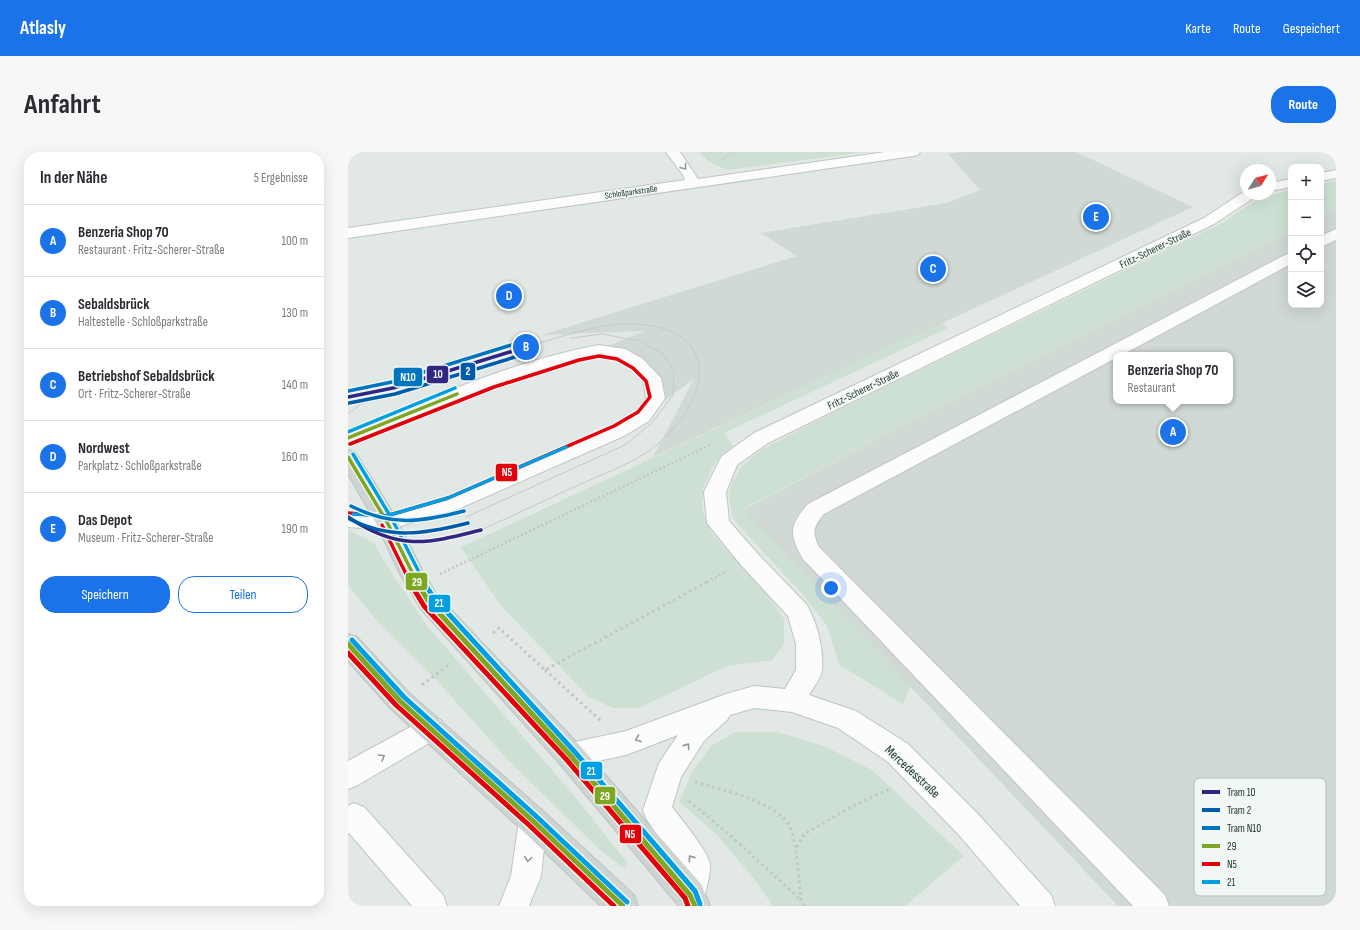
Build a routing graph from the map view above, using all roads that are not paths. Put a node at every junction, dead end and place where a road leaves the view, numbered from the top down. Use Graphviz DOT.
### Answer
graph roads {
  1 [pos="673,152"];
  2 [pos="913,152"];
  3 [pos="1336,174"];
  4 [pos="1324,176"];
  5 [pos="694,183"];
  6 [pos="1288,184"];
  7 [pos="1276,186"];
  8 [pos="1240,200"];
  9 [pos="348,233"];
  10 [pos="1336,234"];
  11 [pos="1324,240"];
  12 [pos="1288,260"];
  13 [pos="1113,352"];
  14 [pos="1113,352"];
  15 [pos="348,438"];
  16 [pos="348,457"];
  17 [pos="348,519"];
  18 [pos="387,522"];
  19 [pos="348,644"];
  20 [pos="792,701"];
  21 [pos="726,705"];
  22 [pos="432,728"];
  23 [pos="570,755"];
  24 [pos="348,776"];
  25 [pos="348,820"];
  26 [pos="534,821"];
  27 [pos="692,901"];
  28 [pos="432,906"];
  29 [pos="514,906"];
  30 [pos="623,906"];
  31 [pos="1040,906"];
  32 [pos="1154,906"];
  1 -- 5 [label="street, one-way"];
  2 -- 5 [label="street, Schloßparkstraße"];
  3 -- 4 [label="street"];
  5 -- 9 [label="street, Schloßparkstraße"];
  6 -- 7 [label="street"];
  8 -- 20 [label="street, Fritz-Scherer-Straße"];
  10 -- 11 [label="street"];
  12 -- 13 [label="street"];
  14 -- 32 [label="street"];
  15 -- 18 [label="street"];
  16 -- 18 [label="main road"];
  17 -- 18 [label="street"];
  18 -- 23 [label="main road"];
  19 -- 22 [label="main road"];
  20 -- 21 [label="street, Mercedesstraße"];
  20 -- 31 [label="street, Mercedesstraße"];
  21 -- 23 [label="street, Mercedesstraße, one-way"];
  27 -- 21 [label="street, Mercedesstraße, one-way"];
  24 -- 22 [label="street, one-way"];
  22 -- 26 [label="main road"];
  23 -- 27 [label="main road"];
  25 -- 28 [label="street"];
  26 -- 29 [label="street, one-way"];
  26 -- 30 [label="main road"];
}
